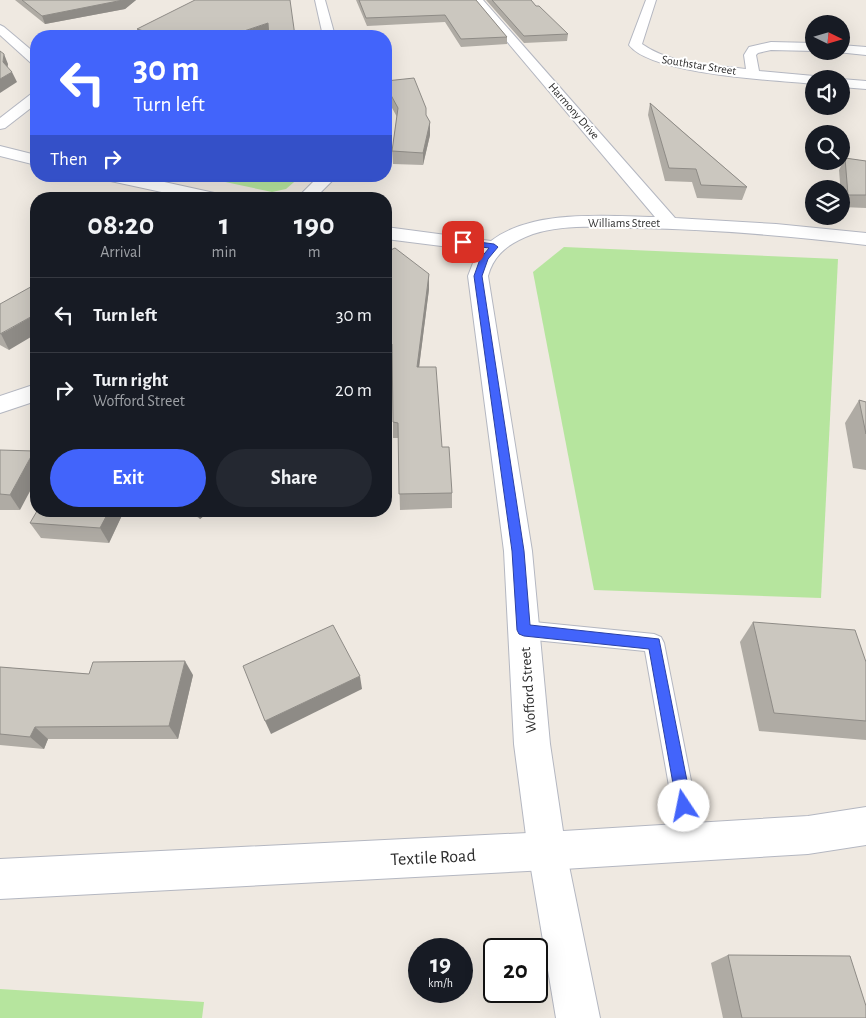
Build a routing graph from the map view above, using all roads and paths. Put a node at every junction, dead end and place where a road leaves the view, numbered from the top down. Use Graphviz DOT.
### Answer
graph roads {
  1 [pos="320,0"];
  2 [pos="477,0"];
  3 [pos="651,0"];
  4 [pos="0,29"];
  5 [pos="328,30"];
  6 [pos="805,47"];
  7 [pos="850,50"];
  8 [pos="866,51"];
  9 [pos="30,55"];
  10 [pos="753,73"];
  11 [pos="805,79"];
  12 [pos="850,84"];
  13 [pos="866,86"];
  14 [pos="30,102"];
  15 [pos="0,125"];
  16 [pos="0,151"];
  17 [pos="30,158"];
  18 [pos="140,182"];
  19 [pos="322,182"];
  20 [pos="186,192"];
  21 [pos="312,192"];
  22 [pos="670,223"];
  23 [pos="392,234"];
  24 [pos="866,239"];
  25 [pos="494,247"];
  26 [pos="30,394"];
  27 [pos="0,404"];
  28 [pos="524,630"];
  29 [pos="866,826"];
  30 [pos="691,842"];
  31 [pos="547,851"];
  32 [pos="0,879"];
  33 [pos="578,1018"];
  1 -- 5 [label="street"];
  2 -- 22 [label="street, Harmony Drive"];
  3 -- 10 [label="street, Southstar Street"];
  4 -- 9 [label="street"];
  6 -- 10 [label="street"];
  7 -- 8 [label="street"];
  10 -- 11 [label="street, Southstar Street"];
  12 -- 13 [label="street"];
  14 -- 15 [label="street"];
  16 -- 17 [label="street"];
  18 -- 20 [label="street"];
  19 -- 21 [label="street"];
  22 -- 24 [label="street, Williams Street"];
  22 -- 25 [label="street, Williams Street"];
  23 -- 25 [label="street"];
  25 -- 28 [label="street, Wofford Street"];
  26 -- 27 [label="street"];
  28 -- 30 [label="lane"];
  28 -- 31 [label="street, Wofford Street"];
  29 -- 30 [label="street, Textile Road"];
  30 -- 31 [label="street, Textile Road"];
  31 -- 32 [label="street, Textile Road"];
  31 -- 33 [label="street, Wofford Street"];
}
